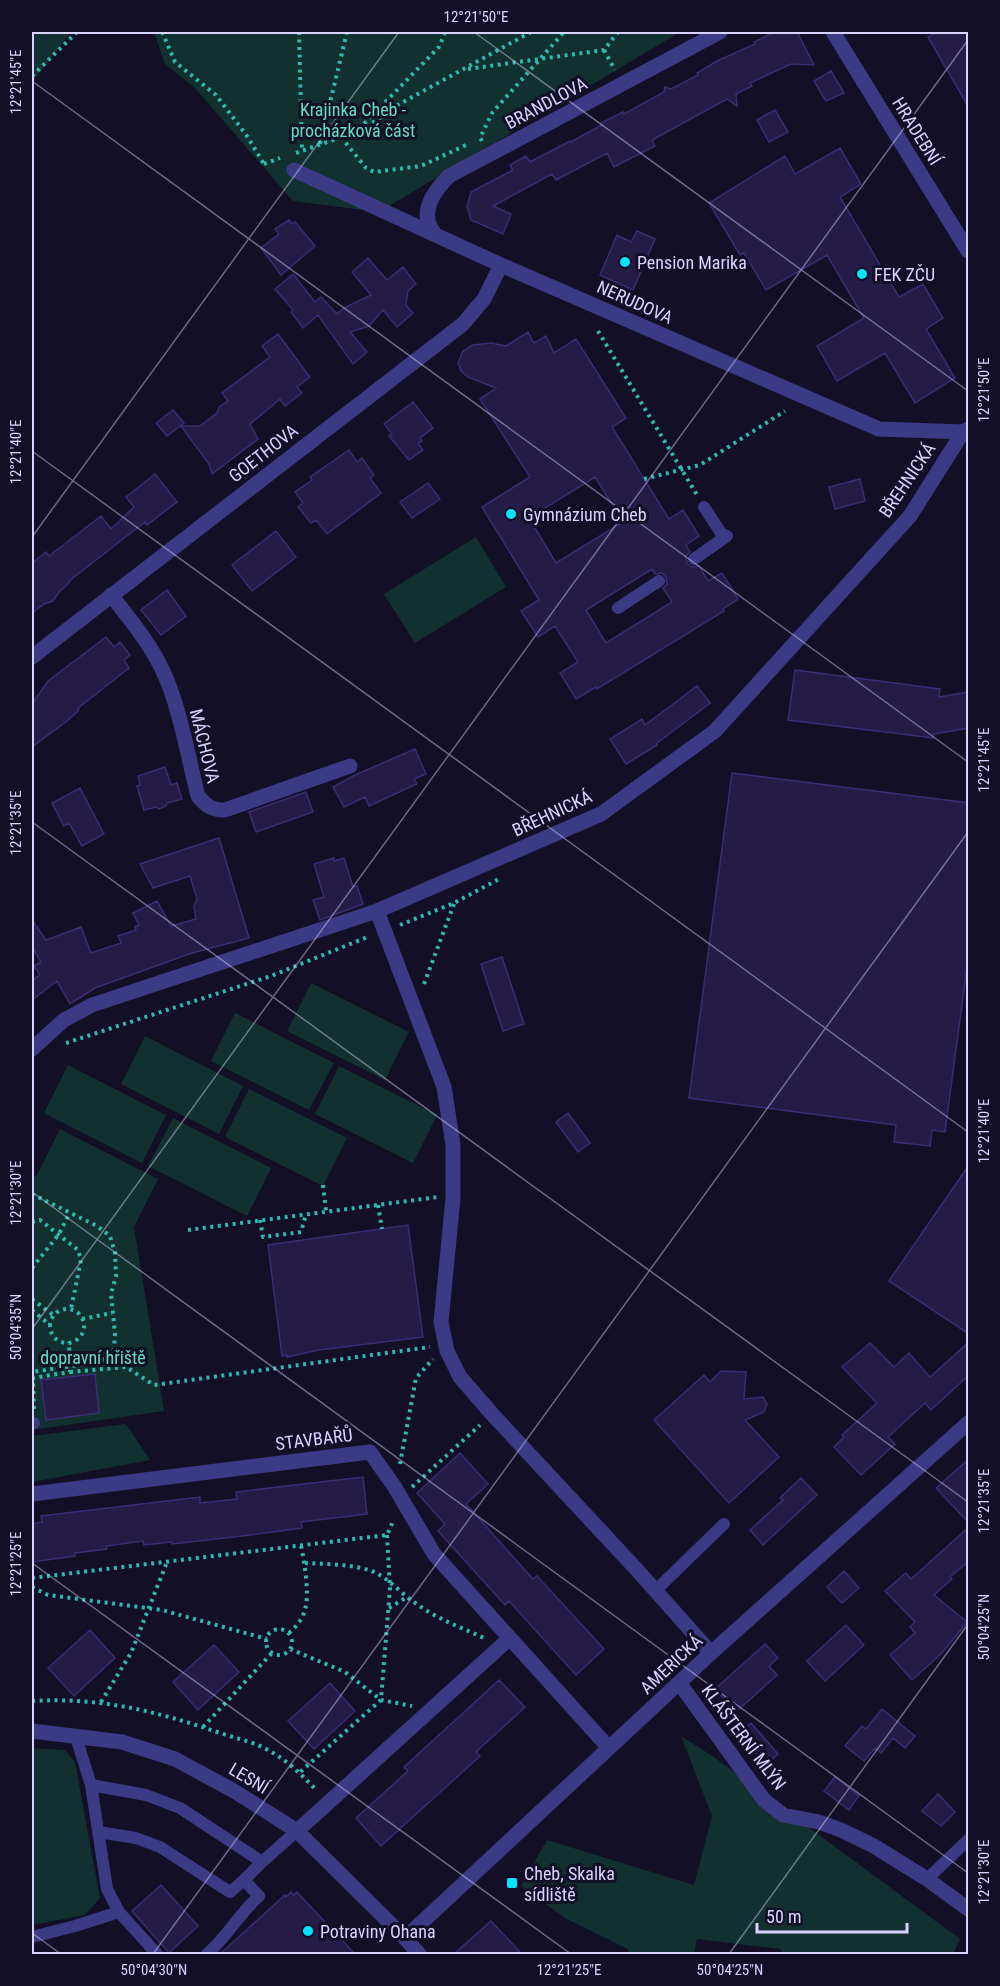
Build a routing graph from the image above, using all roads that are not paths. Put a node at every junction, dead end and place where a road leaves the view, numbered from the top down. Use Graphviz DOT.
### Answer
graph roads {
  1 [pos="720,32"];
  2 [pos="833,32"];
  3 [pos="294,170"];
  4 [pos="434,233"];
  5 [pos="969,251"];
  6 [pos="501,265"];
  7 [pos="966,430"];
  8 [pos="704,507"];
  9 [pos="694,559"];
  10 [pos="659,581"];
  11 [pos="111,595"];
  12 [pos="618,608"];
  13 [pos="32,657"];
  14 [pos="350,766"];
  15 [pos="376,911"];
  16 [pos="32,1049"];
  17 [pos="969,1423"];
  18 [pos="32,1494"];
  19 [pos="724,1524"];
  20 [pos="656,1590"];
  21 [pos="505,1642"];
  22 [pos="711,1653"];
  23 [pos="680,1684"];
  24 [pos="32,1731"];
  25 [pos="76,1737"];
  26 [pos="609,1748"];
  27 [pos="91,1785"];
  28 [pos="297,1831"];
  29 [pos="98,1832"];
  30 [pos="969,1840"];
  31 [pos="262,1862"];
  32 [pos="927,1879"];
  33 [pos="244,1880"];
  34 [pos="969,1909"];
  35 [pos="119,1912"];
  36 [pos="32,1937"];
  37 [pos="405,1938"];
  38 [pos="158,1954"];
  39 [pos="207,1954"];
  40 [pos="419,1954"];
  1 -- 4 [label="street, BRANDLOVA"];
  2 -- 5 [label="street, HRADEBNÍ"];
  3 -- 4 [label="street, NERUDOVA"];
  4 -- 6 [label="street, NERUDOVA"];
  6 -- 7 [label="street, NERUDOVA"];
  6 -- 11 [label="street, GOETHOVA"];
  7 -- 15 [label="street, BŘEHNICKÁ"];
  8 -- 9 [label="lane"];
  10 -- 12 [label="lane"];
  11 -- 13 [label="street, GOETHOVA"];
  11 -- 14 [label="street, MÁCHOVA"];
  15 -- 16 [label="street, BŘEHNICKÁ"];
  15 -- 20 [label="street"];
  17 -- 22 [label="street, AMERICKÁ"];
  18 -- 21 [label="street, STAVBAŘŮ"];
  19 -- 20 [label="lane"];
  20 -- 22 [label="street"];
  21 -- 26 [label="street, STAVBAŘŮ"];
  21 -- 28 [label="street"];
  22 -- 23 [label="street, AMERICKÁ"];
  23 -- 26 [label="street, AMERICKÁ"];
  23 -- 32 [label="street, KLÁŠTERNÍ MLÝN"];
  24 -- 25 [label="street, LESNÍ"];
  25 -- 27 [label="lane"];
  25 -- 28 [label="street, LESNÍ"];
  26 -- 37 [label="street, AMERICKÁ"];
  27 -- 29 [label="lane"];
  27 -- 31 [label="lane"];
  28 -- 31 [label="lane"];
  28 -- 37 [label="street, LESNÍ"];
  29 -- 33 [label="lane"];
  29 -- 35 [label="lane"];
  30 -- 32 [label="lane"];
  31 -- 33 [label="lane"];
  32 -- 34 [label="street, KLÁŠTERNÍ MLÝN"];
  33 -- 39 [label="lane"];
  35 -- 36 [label="lane"];
  35 -- 38 [label="lane"];
  37 -- 40 [label="street, LESNÍ"];
}
